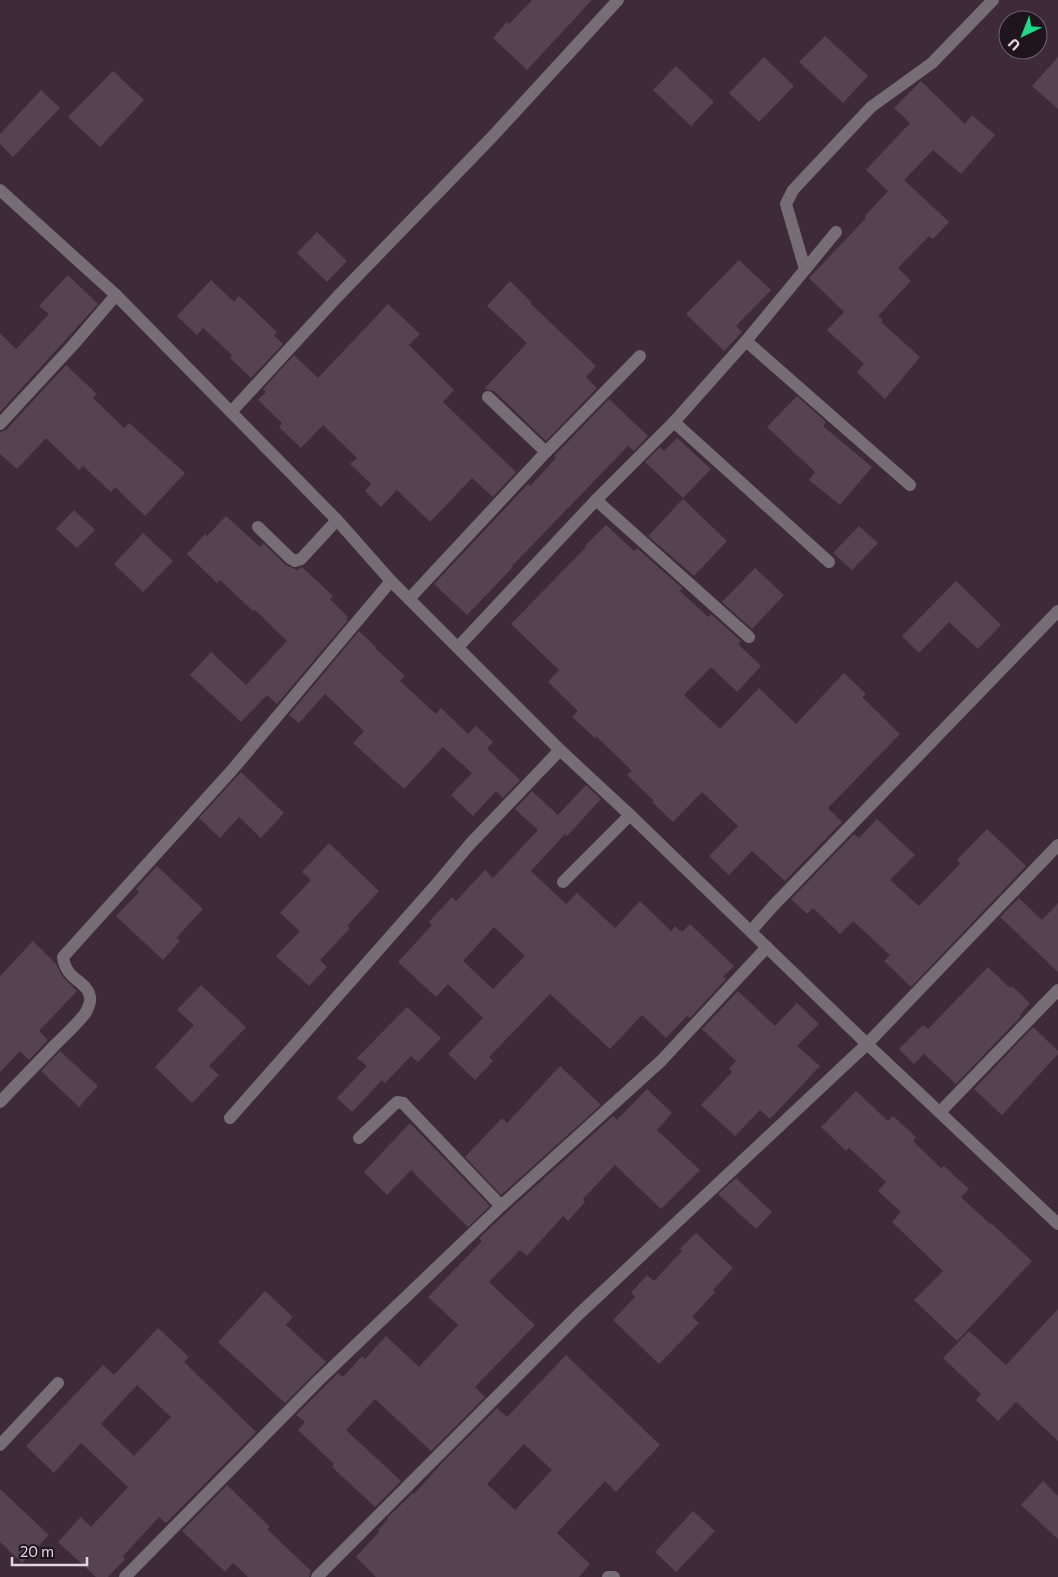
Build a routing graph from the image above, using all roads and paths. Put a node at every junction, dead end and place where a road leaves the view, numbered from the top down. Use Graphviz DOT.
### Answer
graph roads {
  1 [pos="618,0"];
  2 [pos="994,0"];
  3 [pos="0,190"];
  4 [pos="836,232"];
  5 [pos="805,269"];
  6 [pos="116,295"];
  7 [pos="746,341"];
  8 [pos="640,356"];
  9 [pos="488,397"];
  10 [pos="231,412"];
  11 [pos="674,422"];
  12 [pos="0,424"];
  13 [pos="546,452"];
  14 [pos="910,485"];
  15 [pos="596,500"];
  16 [pos="337,520"];
  17 [pos="258,527"];
  18 [pos="829,562"];
  19 [pos="391,581"];
  20 [pos="409,599"];
  21 [pos="1058,612"];
  22 [pos="748,637"];
  23 [pos="458,647"];
  24 [pos="560,750"];
  25 [pos="630,815"];
  26 [pos="1058,845"];
  27 [pos="563,882"];
  28 [pos="751,931"];
  29 [pos="767,947"];
  30 [pos="1058,990"];
  31 [pos="867,1044"];
  32 [pos="0,1102"];
  33 [pos="940,1112"];
  34 [pos="230,1118"];
  35 [pos="359,1138"];
  36 [pos="501,1206"];
  37 [pos="1058,1224"];
  38 [pos="58,1383"];
  39 [pos="0,1445"];
  40 [pos="125,1577"];
  41 [pos="316,1577"];
  42 [pos="608,1577"];
  43 [pos="614,1577"];
  1 -- 10 [label="street"];
  2 -- 5 [label="street"];
  3 -- 6 [label="street"];
  4 -- 5 [label="street"];
  5 -- 7 [label="street"];
  6 -- 10 [label="street"];
  6 -- 12 [label="street"];
  7 -- 11 [label="street"];
  7 -- 14 [label="street"];
  8 -- 13 [label="street"];
  9 -- 13 [label="street"];
  10 -- 16 [label="street"];
  11 -- 15 [label="street"];
  11 -- 18 [label="street"];
  13 -- 20 [label="street"];
  15 -- 22 [label="street"];
  15 -- 23 [label="street"];
  16 -- 17 [label="street"];
  16 -- 19 [label="street"];
  19 -- 20 [label="street"];
  19 -- 32 [label="street"];
  20 -- 23 [label="street"];
  21 -- 28 [label="street"];
  23 -- 24 [label="street"];
  24 -- 25 [label="street"];
  24 -- 34 [label="street"];
  25 -- 27 [label="street"];
  25 -- 28 [label="street"];
  26 -- 31 [label="street"];
  28 -- 29 [label="street"];
  29 -- 31 [label="street"];
  29 -- 36 [label="street"];
  30 -- 33 [label="street"];
  31 -- 33 [label="street"];
  31 -- 41 [label="street"];
  33 -- 37 [label="street"];
  35 -- 36 [label="street"];
  36 -- 40 [label="street"];
  38 -- 39 [label="street"];
  42 -- 43 [label="street"];
}
